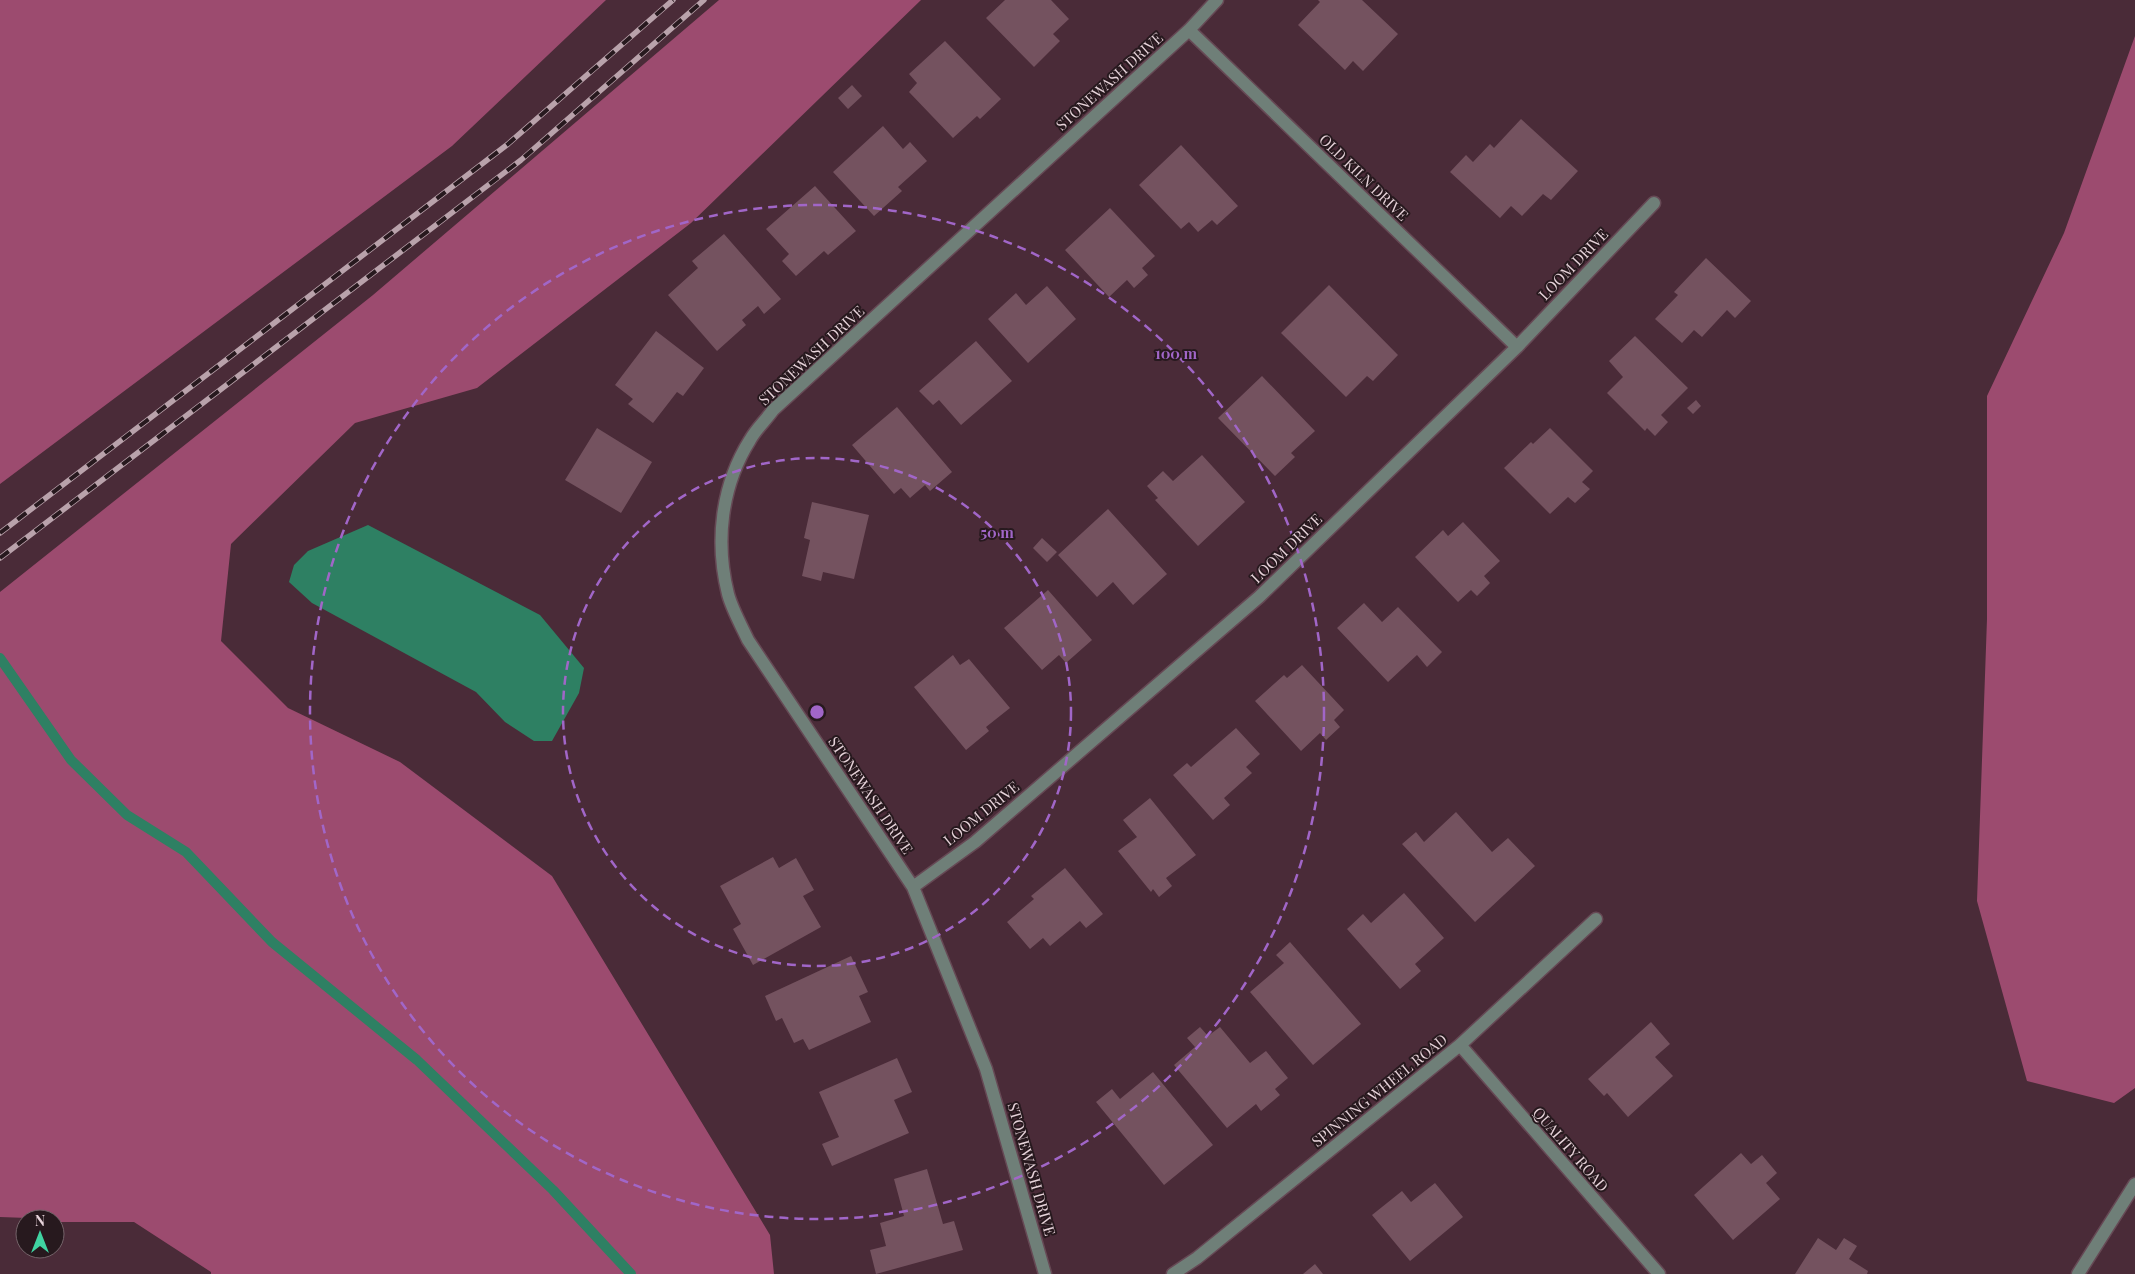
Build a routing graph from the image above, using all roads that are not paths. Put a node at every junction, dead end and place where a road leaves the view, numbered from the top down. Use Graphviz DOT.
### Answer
graph roads {
  1 [pos="1216,0"];
  2 [pos="1189,30"];
  3 [pos="1654,203"];
  4 [pos="1516,347"];
  5 [pos="913,887"];
  6 [pos="1596,919"];
  7 [pos="1460,1045"];
  8 [pos="2135,1184"];
  9 [pos="1045,1274"];
  10 [pos="1173,1274"];
  11 [pos="1659,1274"];
  12 [pos="2078,1274"];
  1 -- 2 [label="street, STONEWASH DRIVE"];
  2 -- 4 [label="street, OLD KILN DRIVE"];
  2 -- 5 [label="street, STONEWASH DRIVE"];
  3 -- 4 [label="street, LOOM DRIVE"];
  4 -- 5 [label="street, LOOM DRIVE"];
  5 -- 9 [label="street, STONEWASH DRIVE"];
  6 -- 7 [label="street, SPINNING WHEEL ROAD"];
  7 -- 10 [label="street, SPINNING WHEEL ROAD"];
  7 -- 11 [label="street, QUALITY ROAD"];
  8 -- 12 [label="street"];
}
